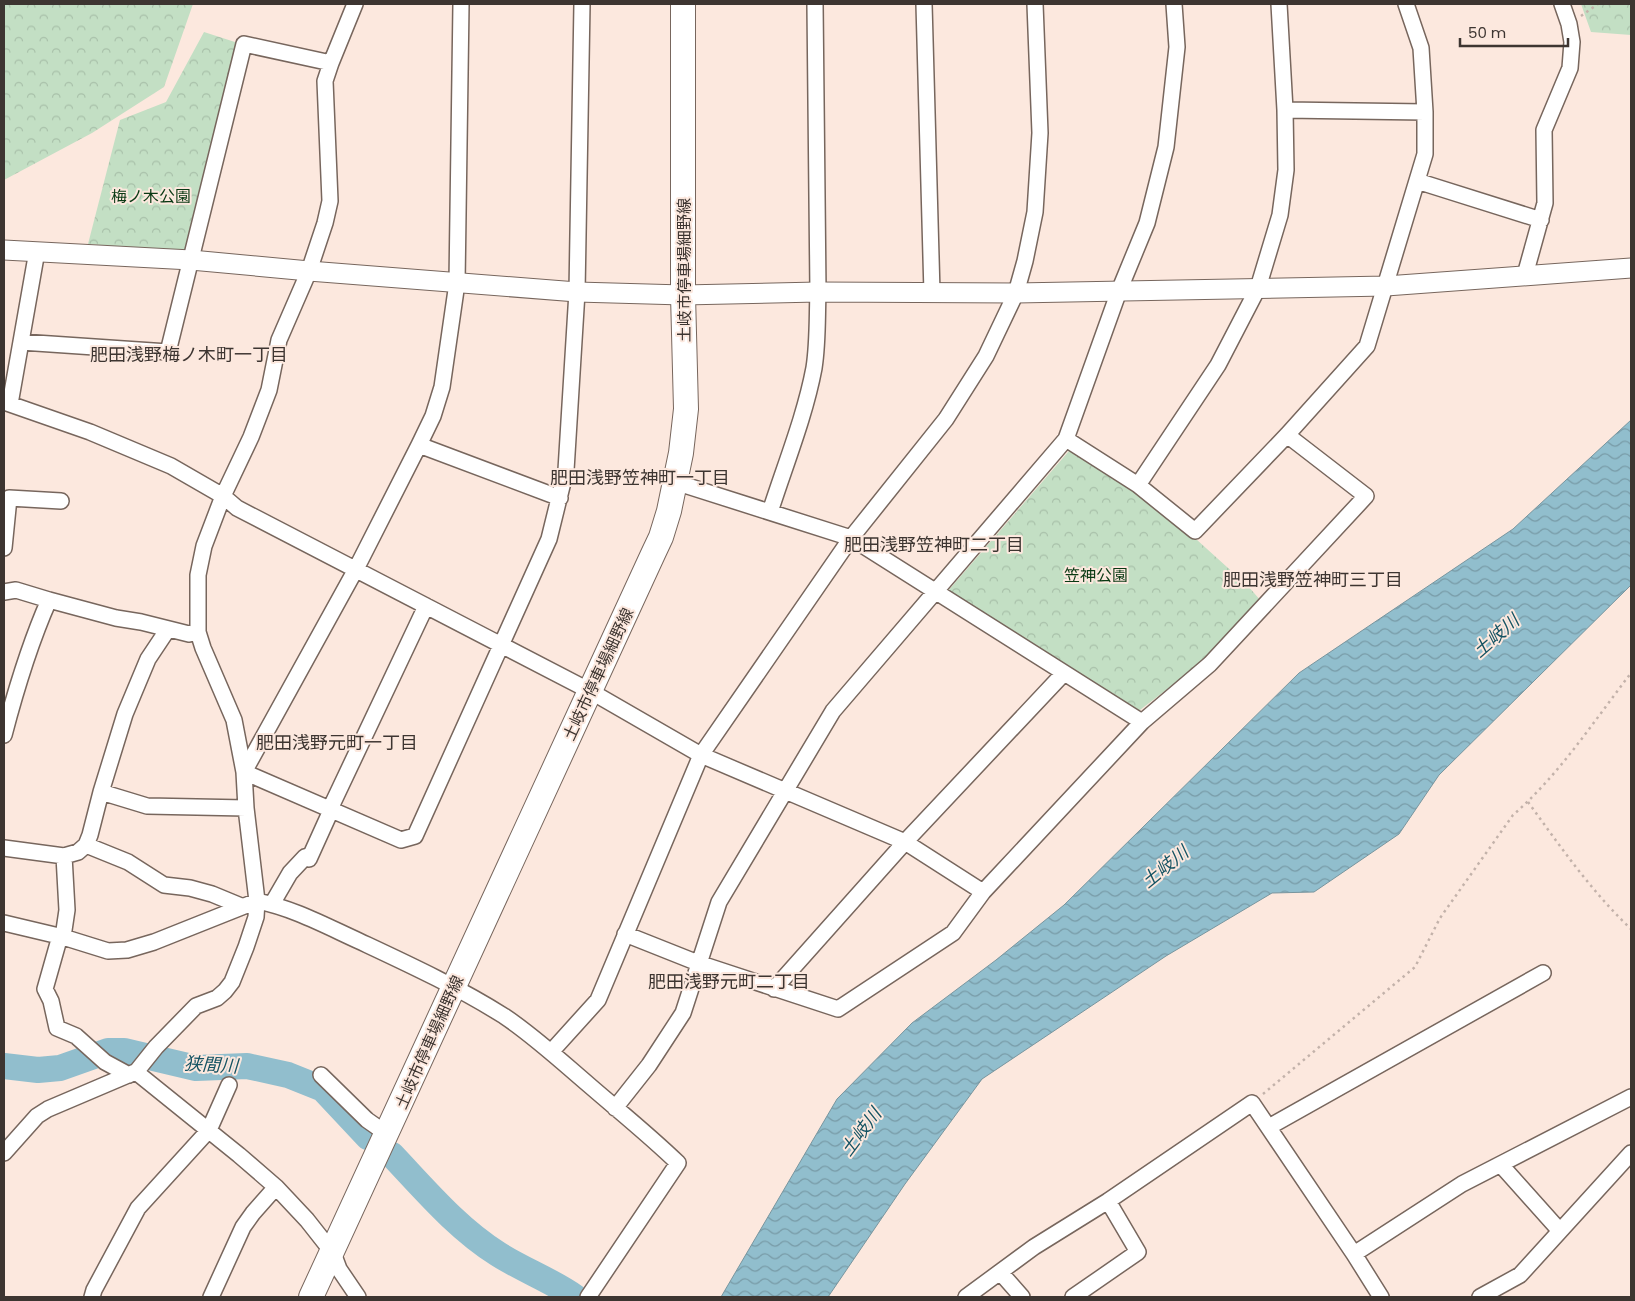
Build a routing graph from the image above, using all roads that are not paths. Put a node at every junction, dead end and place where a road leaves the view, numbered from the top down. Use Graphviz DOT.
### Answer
graph roads {
  1 [pos="355,4"];
  2 [pos="461,4"];
  3 [pos="582,4"];
  4 [pos="683,4"];
  5 [pos="815,4"];
  6 [pos="924,4"];
  7 [pos="1035,4"];
  8 [pos="1174,4"];
  9 [pos="1278,4"];
  10 [pos="1406,4"];
  11 [pos="1562,4"];
  12 [pos="331,63"];
  13 [pos="1285,110"];
  14 [pos="1425,112"];
  15 [pos="1417,181"];
  16 [pos="1542,220"];
  17 [pos="4,250"];
  18 [pos="37,251"];
  19 [pos="191,260"];
  20 [pos="1631,268"];
  21 [pos="309,271"];
  22 [pos="1530,275"];
  23 [pos="457,283"];
  24 [pos="1386,286"];
  25 [pos="1258,288"];
  26 [pos="1119,291"];
  27 [pos="577,292"];
  28 [pos="818,292"];
  29 [pos="932,293"];
  30 [pos="1016,293"];
  31 [pos="684,295"];
  32 [pos="21,342"];
  33 [pos="7,404"];
  34 [pos="1287,434"];
  35 [pos="1066,440"];
  36 [pos="419,445"];
  37 [pos="675,482"];
  38 [pos="1138,485"];
  39 [pos="223,496"];
  40 [pos="560,498"];
  41 [pos="61,502"];
  42 [pos="770,512"];
  43 [pos="851,538"];
  44 [pos="4,548"];
  45 [pos="356,569"];
  46 [pos="935,591"];
  47 [pos="4,592"];
  48 [pos="49,600"];
  49 [pos="426,606"];
  50 [pos="168,629"];
  51 [pos="198,632"];
  52 [pos="502,646"];
  53 [pos="1064,673"];
  54 [pos="590,691"];
  55 [pos="1142,722"];
  56 [pos="4,735"];
  57 [pos="702,755"];
  58 [pos="244,772"];
  59 [pos="786,790"];
  60 [pos="101,792"];
  61 [pos="246,808"];
  62 [pos="330,809"];
  63 [pos="906,842"];
  64 [pos="86,844"];
  65 [pos="4,848"];
  66 [pos="64,856"];
  67 [pos="982,892"];
  68 [pos="257,901"];
  69 [pos="272,904"];
  70 [pos="241,906"];
  71 [pos="4,923"];
  72 [pos="625,934"];
  73 [pos="62,936"];
  74 [pos="698,964"];
  75 [pos="1543,973"];
  76 [pos="454,987"];
  77 [pos="774,989"];
  78 [pos="551,1052"];
  79 [pos="136,1070"];
  80 [pos="321,1075"];
  81 [pos="229,1085"];
  82 [pos="1631,1097"];
  83 [pos="615,1108"];
  84 [pos="1269,1127"];
  85 [pos="209,1130"];
  86 [pos="387,1134"];
  87 [pos="1631,1153"];
  88 [pos="4,1154"];
  89 [pos="1501,1165"];
  90 [pos="276,1188"];
  91 [pos="1108,1201"];
  92 [pos="1560,1232"];
  93 [pos="333,1253"];
  94 [pos="1354,1254"];
  95 [pos="1000,1272"];
  96 [pos="92,1297"];
  97 [pos="211,1297"];
  98 [pos="311,1297"];
  99 [pos="358,1297"];
  100 [pos="588,1297"];
  101 [pos="966,1297"];
  102 [pos="1022,1297"];
  103 [pos="1074,1297"];
  104 [pos="1381,1297"];
  105 [pos="1480,1297"];
  1 -- 12 [label="street"];
  2 -- 23 [label="street"];
  3 -- 27 [label="street"];
  4 -- 31 [label="main road, 土岐市停車場細野線"];
  5 -- 28 [label="street"];
  6 -- 29 [label="street"];
  7 -- 30 [label="street"];
  8 -- 26 [label="street"];
  9 -- 13 [label="street"];
  10 -- 14 [label="street"];
  11 -- 16 [label="street"];
  12 -- 19 [label="street"];
  12 -- 21 [label="street"];
  13 -- 14 [label="street"];
  13 -- 25 [label="street"];
  14 -- 15 [label="street"];
  15 -- 16 [label="street"];
  15 -- 24 [label="street"];
  16 -- 22 [label="street"];
  17 -- 18 [label="street"];
  18 -- 19 [label="street"];
  18 -- 32 [label="street"];
  19 -- 21 [label="street"];
  19 -- 32 [label="street"];
  20 -- 22 [label="street"];
  21 -- 23 [label="street"];
  21 -- 39 [label="street"];
  22 -- 24 [label="street"];
  23 -- 27 [label="street"];
  23 -- 36 [label="street"];
  24 -- 25 [label="street"];
  24 -- 34 [label="street"];
  25 -- 26 [label="street"];
  25 -- 38 [label="street"];
  26 -- 30 [label="street"];
  26 -- 35 [label="street"];
  27 -- 31 [label="street"];
  27 -- 40 [label="street"];
  28 -- 29 [label="street"];
  28 -- 31 [label="street"];
  28 -- 42 [label="street"];
  29 -- 30 [label="street"];
  30 -- 43 [label="street"];
  31 -- 37 [label="main road, 土岐市停車場細野線"];
  32 -- 33 [label="street"];
  33 -- 39 [label="street"];
  34 -- 38 [label="street"];
  34 -- 55 [label="street"];
  35 -- 38 [label="street"];
  35 -- 46 [label="street"];
  36 -- 40 [label="street"];
  36 -- 45 [label="street"];
  37 -- 42 [label="street"];
  37 -- 54 [label="main road, 土岐市停車場細野線"];
  39 -- 45 [label="street"];
  39 -- 51 [label="street"];
  40 -- 52 [label="street"];
  41 -- 44 [label="street"];
  42 -- 43 [label="street"];
  43 -- 46 [label="street"];
  43 -- 57 [label="street"];
  45 -- 49 [label="street"];
  45 -- 58 [label="street"];
  46 -- 53 [label="street"];
  46 -- 59 [label="street"];
  47 -- 48 [label="street"];
  48 -- 50 [label="street"];
  48 -- 56 [label="street"];
  49 -- 52 [label="street"];
  49 -- 62 [label="street"];
  50 -- 51 [label="street"];
  50 -- 60 [label="street"];
  51 -- 58 [label="street"];
  52 -- 54 [label="street"];
  52 -- 62 [label="street"];
  53 -- 55 [label="street"];
  53 -- 63 [label="street"];
  54 -- 57 [label="street"];
  54 -- 76 [label="main road, 土岐市停車場細野線"];
  55 -- 67 [label="street"];
  57 -- 59 [label="street"];
  57 -- 72 [label="street"];
  58 -- 61 [label="street"];
  58 -- 62 [label="street"];
  59 -- 63 [label="street"];
  59 -- 74 [label="street"];
  60 -- 61 [label="street"];
  60 -- 64 [label="street"];
  61 -- 68 [label="street"];
  62 -- 69 [label="street"];
  63 -- 67 [label="street"];
  63 -- 77 [label="street"];
  64 -- 66 [label="street"];
  64 -- 70 [label="street"];
  65 -- 66 [label="street"];
  66 -- 73 [label="street"];
  67 -- 77 [label="street"];
  68 -- 69 [label="street"];
  68 -- 70 [label="street"];
  68 -- 79 [label="street"];
  69 -- 76 [label="street"];
  70 -- 73 [label="street"];
  71 -- 73 [label="street"];
  72 -- 74 [label="street"];
  72 -- 78 [label="street"];
  73 -- 79 [label="street"];
  74 -- 77 [label="street"];
  74 -- 83 [label="street"];
  75 -- 84 [label="street"];
  76 -- 78 [label="street"];
  76 -- 86 [label="main road, 土岐市停車場細野線"];
  78 -- 83 [label="street"];
  79 -- 85 [label="street"];
  79 -- 88 [label="street"];
  80 -- 86 [label="street"];
  81 -- 85 [label="street"];
  82 -- 89 [label="street"];
  83 -- 100 [label="street"];
  84 -- 91 [label="street"];
  84 -- 94 [label="street"];
  85 -- 90 [label="street"];
  85 -- 96 [label="street"];
  86 -- 93 [label="main road, 土岐市停車場細野線"];
  87 -- 92 [label="street"];
  89 -- 92 [label="street"];
  89 -- 94 [label="street"];
  90 -- 93 [label="street"];
  90 -- 97 [label="street"];
  91 -- 95 [label="street"];
  91 -- 103 [label="street"];
  92 -- 105 [label="street"];
  93 -- 98 [label="main road, 土岐市停車場細野線"];
  93 -- 99 [label="street"];
  94 -- 104 [label="street"];
  95 -- 101 [label="street"];
  95 -- 102 [label="street"];
}
